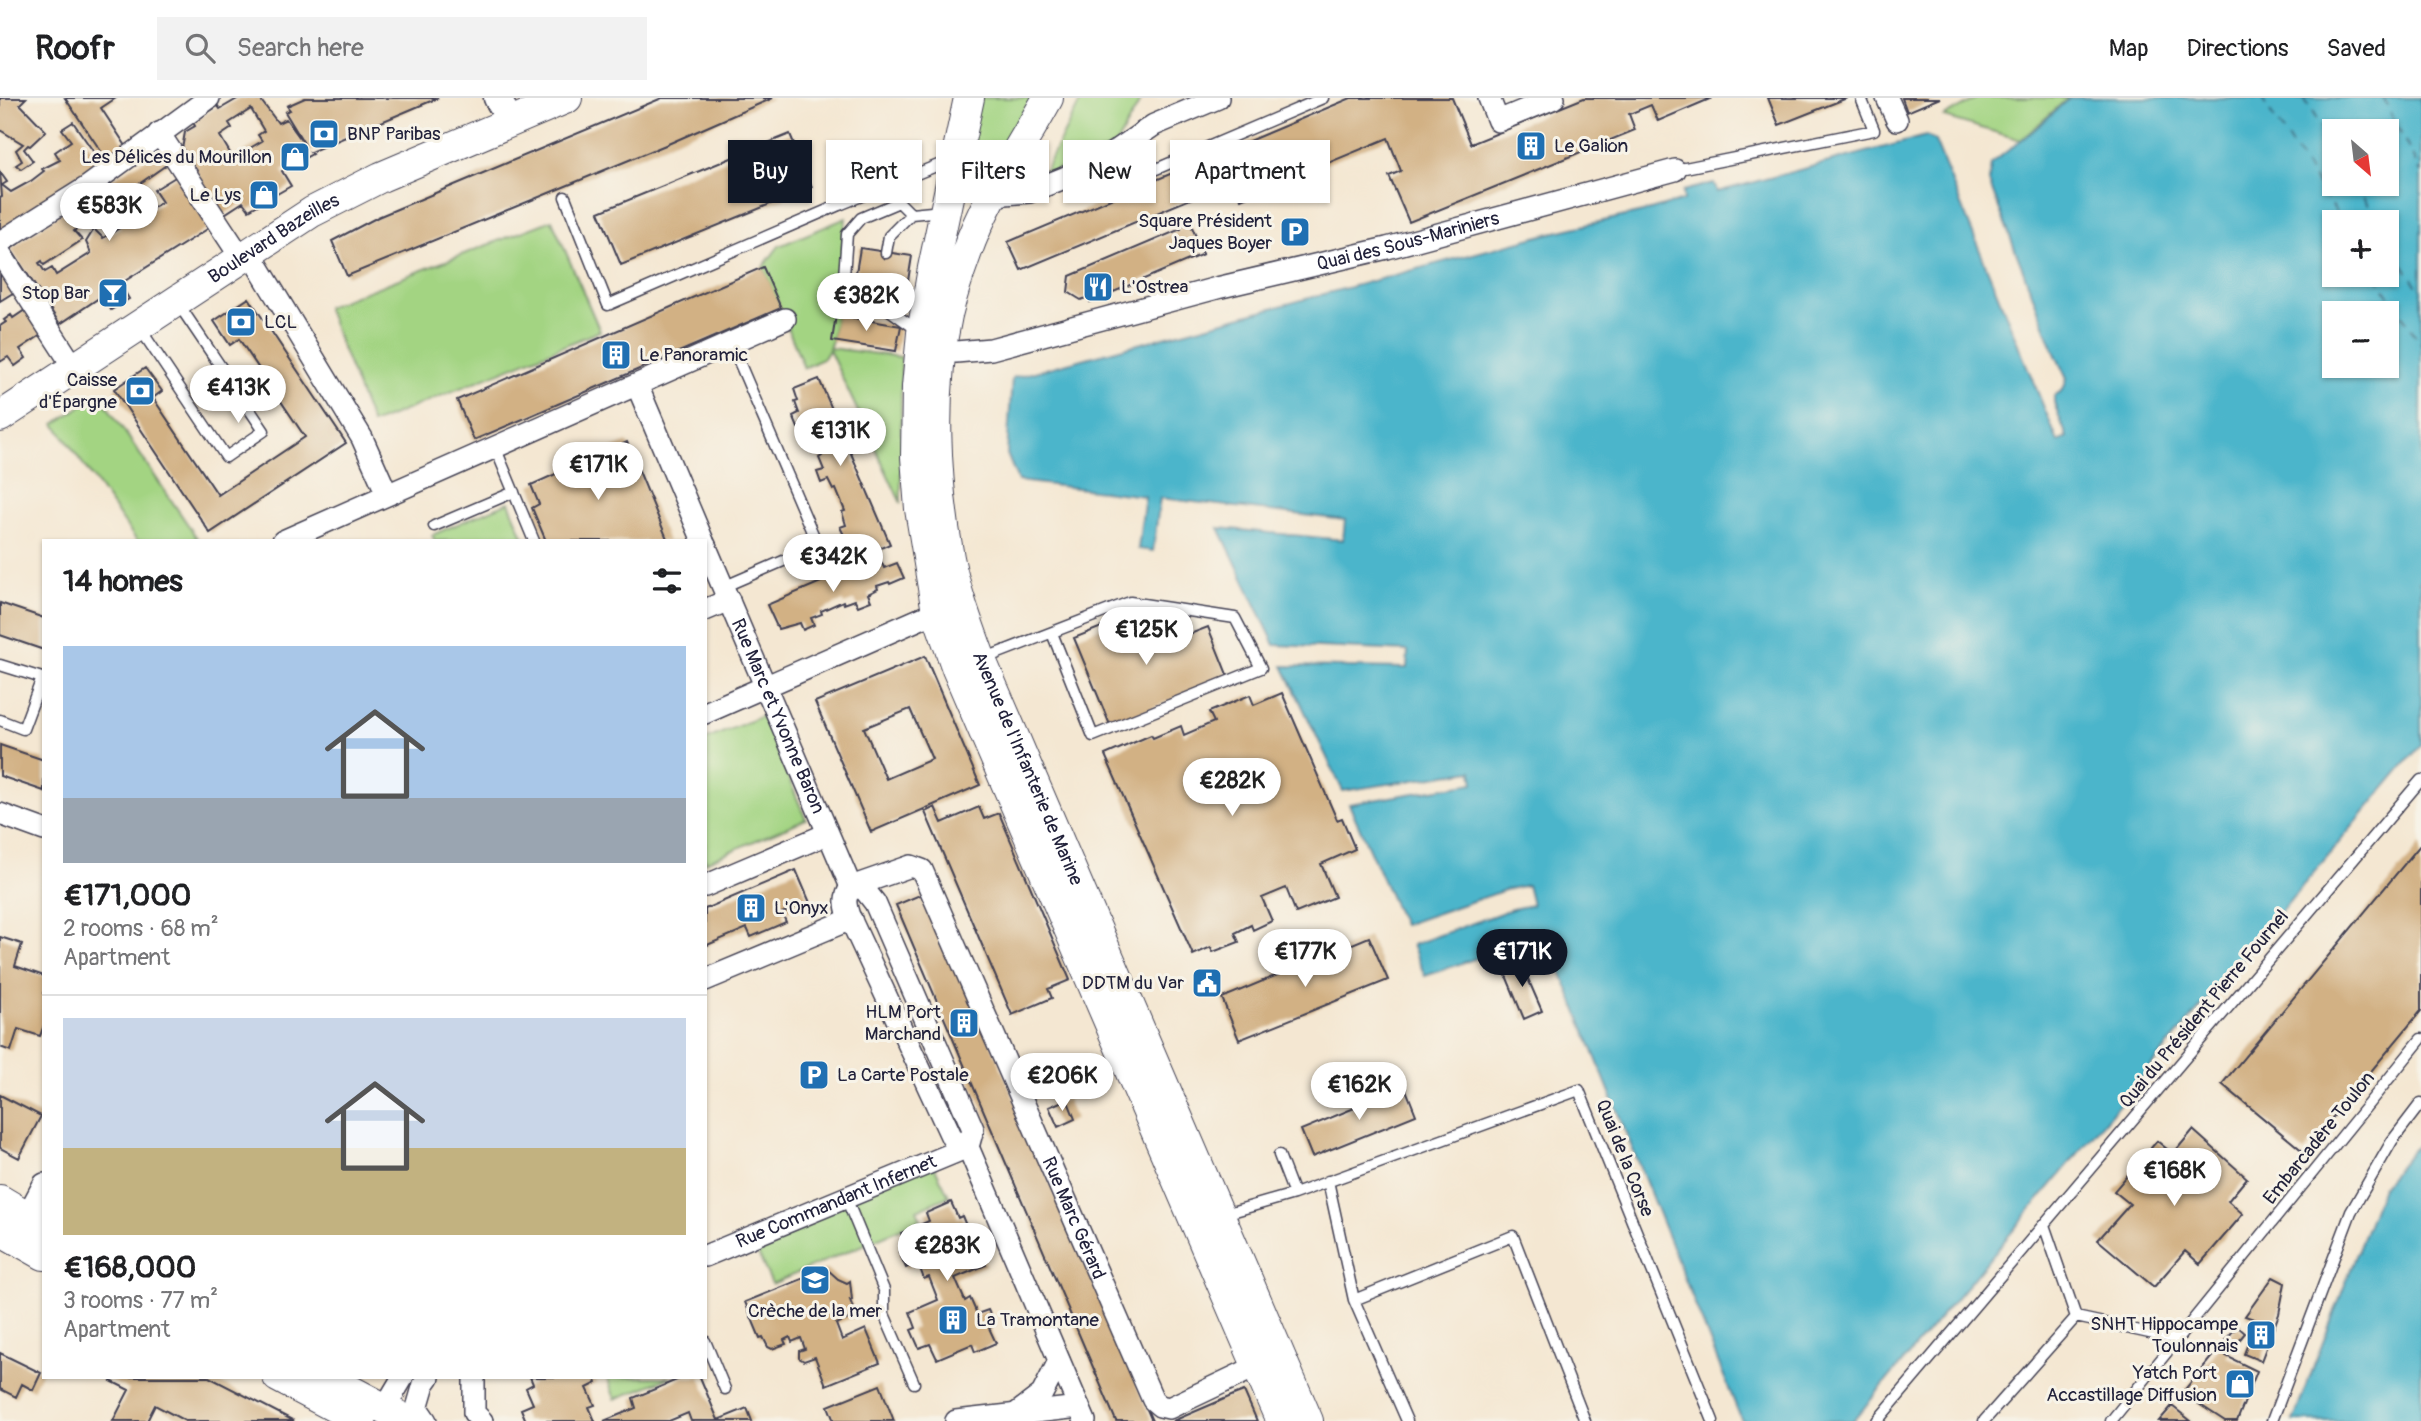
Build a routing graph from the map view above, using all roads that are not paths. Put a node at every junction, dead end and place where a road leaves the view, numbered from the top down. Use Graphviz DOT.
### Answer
graph roads {
  1 [pos="209,98"];
  2 [pos="567,98"];
  3 [pos="969,98"];
  4 [pos="1048,98"];
  5 [pos="1218,98"];
  6 [pos="1322,98"];
  7 [pos="1489,98"];
  8 [pos="1553,98"];
  9 [pos="1861,98"];
  10 [pos="1887,98"];
  11 [pos="504,110"];
  12 [pos="1896,120"];
  13 [pos="159,133"];
  14 [pos="960,140"];
  15 [pos="1024,140"];
  16 [pos="1132,140"];
  17 [pos="936,166"];
  18 [pos="1156,169"];
  19 [pos="1675,170"];
  20 [pos="565,197"];
  21 [pos="947,203"];
  22 [pos="989,203"];
  23 [pos="945,211"];
  24 [pos="911,214"];
  25 [pos="0,242"];
  26 [pos="0,253"];
  27 [pos="886,253"];
  28 [pos="246,256"];
  29 [pos="881,283"];
  30 [pos="177,302"];
  31 [pos="878,302"];
  32 [pos="785,319"];
  33 [pos="139,327"];
  34 [pos="932,341"];
  35 [pos="731,343"];
  36 [pos="75,369"];
  37 [pos="637,385"];
  38 [pos="0,417"];
  39 [pos="495,447"];
  40 [pos="514,492"];
  41 [pos="387,494"];
  42 [pos="434,526"];
  43 [pos="287,539"];
  44 [pos="533,539"];
  45 [pos="702,539"];
  46 [pos="707,550"];
  47 [pos="726,594"];
  48 [pos="948,607"];
  49 [pos="707,608"];
  50 [pos="1052,632"];
  51 [pos="969,664"];
  52 [pos="0,665"];
  53 [pos="766,687"];
  54 [pos="707,712"];
  55 [pos="0,720"];
  56 [pos="2421,780"];
  57 [pos="0,814"];
  58 [pos="42,829"];
  59 [pos="827,834"];
  60 [pos="707,885"];
  61 [pos="851,887"];
  62 [pos="851,919"];
  63 [pos="707,979"];
  64 [pos="2421,1040"];
  65 [pos="2421,1103"];
  66 [pos="968,1147"];
  67 [pos="1279,1155"];
  68 [pos="1328,1181"];
  69 [pos="1294,1194"];
  70 [pos="846,1198"];
  71 [pos="0,1200"];
  72 [pos="39,1204"];
  73 [pos="1221,1215"];
  74 [pos="2044,1225"];
  75 [pos="0,1230"];
  76 [pos="42,1254"];
  77 [pos="707,1255"];
  78 [pos="1354,1300"];
  79 [pos="2076,1317"];
  80 [pos="2177,1339"];
  81 [pos="707,1346"];
  82 [pos="1059,1361"];
  83 [pos="1257,1366"];
  84 [pos="284,1379"];
  85 [pos="329,1379"];
  86 [pos="401,1379"];
  87 [pos="428,1379"];
  88 [pos="474,1379"];
  89 [pos="914,1383"];
  90 [pos="725,1388"];
  91 [pos="1015,1414"];
  92 [pos="1082,1414"];
  93 [pos="400,1417"];
  94 [pos="482,1421"];
  95 [pos="956,1421"];
  96 [pos="1281,1421"];
  97 [pos="1308,1421"];
  98 [pos="1406,1421"];
  99 [pos="1585,1421"];
  100 [pos="1713,1421"];
  101 [pos="1877,1421"];
  102 [pos="1984,1421"];
  103 [pos="2111,1421"];
  104 [pos="2272,1421"];
  1 -- 13 [label="street"];
  2 -- 11 [label="main road, Boulevard Bazeilles"];
  3 -- 14 [label="main road, Avenue de l'Infanterie de Marine"];
  4 -- 15 [label="main road, Avenue de l'Infanterie de Marine"];
  5 -- 16 [label="street"];
  6 -- 18 [label="lane"];
  7 -- 8 [label="street"];
  9 -- 19 [label="lane, Quai des Sous-Mariniers"];
  10 -- 12 [label="street"];
  11 -- 28 [label="main road, Boulevard Bazeilles"];
  13 -- 25 [label="street"];
  13 -- 28 [label="street"];
  17 -- 20 [label="lane"];
  19 -- 34 [label="street, Quai des Sous-Mariniers"];
  21 -- 23 [label="main road, Avenue de l'Infanterie de Marine"];
  22 -- 34 [label="main road, Avenue de l'Infanterie de Marine"];
  23 -- 24 [label="lane"];
  23 -- 34 [label="main road, Avenue de l'Infanterie de Marine"];
  24 -- 27 [label="lane"];
  24 -- 31 [label="lane"];
  26 -- 36 [label="street"];
  28 -- 30 [label="main road, Boulevard Bazeilles"];
  28 -- 41 [label="street"];
  29 -- 31 [label="lane"];
  30 -- 33 [label="main road, Boulevard Bazeilles"];
  30 -- 33 [label="lane"];
  31 -- 34 [label="lane"];
  32 -- 35 [label="street"];
  33 -- 36 [label="main road, Boulevard Bazeilles"];
  34 -- 48 [label="main road, Avenue de l'Infanterie de Marine"];
  35 -- 37 [label="street"];
  35 -- 47 [label="lane"];
  36 -- 38 [label="main road, Boulevard Bazeilles"];
  37 -- 39 [label="street"];
  37 -- 45 [label="street, Rue Marc et Yvonne Baron"];
  39 -- 40 [label="lane"];
  39 -- 41 [label="street"];
  40 -- 42 [label="lane"];
  40 -- 44 [label="lane"];
  41 -- 43 [label="street"];
  46 -- 47 [label="street, Rue Marc et Yvonne Baron"];
  47 -- 49 [label="street"];
  47 -- 53 [label="street, Rue Marc et Yvonne Baron"];
  48 -- 51 [label="main road, Avenue de l'Infanterie de Marine"];
  48 -- 53 [label="street"];
  50 -- 50 [label="lane"];
  50 -- 51 [label="lane"];
  51 -- 73 [label="main road, Avenue de l'Infanterie de Marine"];
  51 -- 83 [label="main road, Avenue de l'Infanterie de Marine"];
  52 -- 55 [label="lane"];
  53 -- 54 [label="street"];
  53 -- 59 [label="street, Rue Marc et Yvonne Baron"];
  56 -- 74 [label="lane, Quai du Président Pierre Fournel"];
  57 -- 58 [label="street"];
  59 -- 60 [label="street"];
  59 -- 61 [label="street, Rue Marc et Yvonne Baron"];
  61 -- 62 [label="street, Rue Marc et Yvonne Baron"];
  61 -- 66 [label="street, Rue Marc et Yvonne Baron"];
  61 -- 83 [label="street, Rue Marc Gérard"];
  62 -- 63 [label="street"];
  62 -- 66 [label="street, Rue Marc et Yvonne Baron"];
  64 -- 80 [label="lane, Embarcadère Toulon"];
  65 -- 104 [label="lane"];
  66 -- 70 [label="street, Rue Commandant Infernet"];
  66 -- 82 [label="street, Rue Marc et Yvonne Baron"];
  67 -- 69 [label="lane"];
  68 -- 69 [label="lane, Quai de la Corse"];
  68 -- 78 [label="lane"];
  68 -- 100 [label="lane, Quai de la Corse"];
  69 -- 73 [label="lane, Quai de la Corse"];
  70 -- 77 [label="street, Rue Commandant Infernet"];
  70 -- 89 [label="lane"];
  71 -- 72 [label="main road"];
  73 -- 83 [label="main road, Avenue de l'Infanterie de Marine"];
  74 -- 79 [label="lane"];
  74 -- 101 [label="lane, Quai du Président Pierre Fournel"];
  75 -- 76 [label="main road"];
  78 -- 98 [label="lane"];
  78 -- 99 [label="lane"];
  79 -- 80 [label="lane"];
  79 -- 102 [label="lane"];
  80 -- 103 [label="lane, Embarcadère Toulon"];
  81 -- 90 [label="lane"];
  82 -- 91 [label="street"];
  82 -- 92 [label="street, Rue Marc et Yvonne Baron"];
  83 -- 96 [label="main road, Avenue de l'Infanterie de Marine"];
  83 -- 97 [label="main road, Avenue de l'Infanterie de Marine"];
  84 -- 93 [label="main road"];
  85 -- 93 [label="main road"];
  86 -- 93 [label="street"];
  87 -- 93 [label="street"];
  88 -- 94 [label="street"];
  91 -- 92 [label="street"];
  91 -- 95 [label="street"];
}
